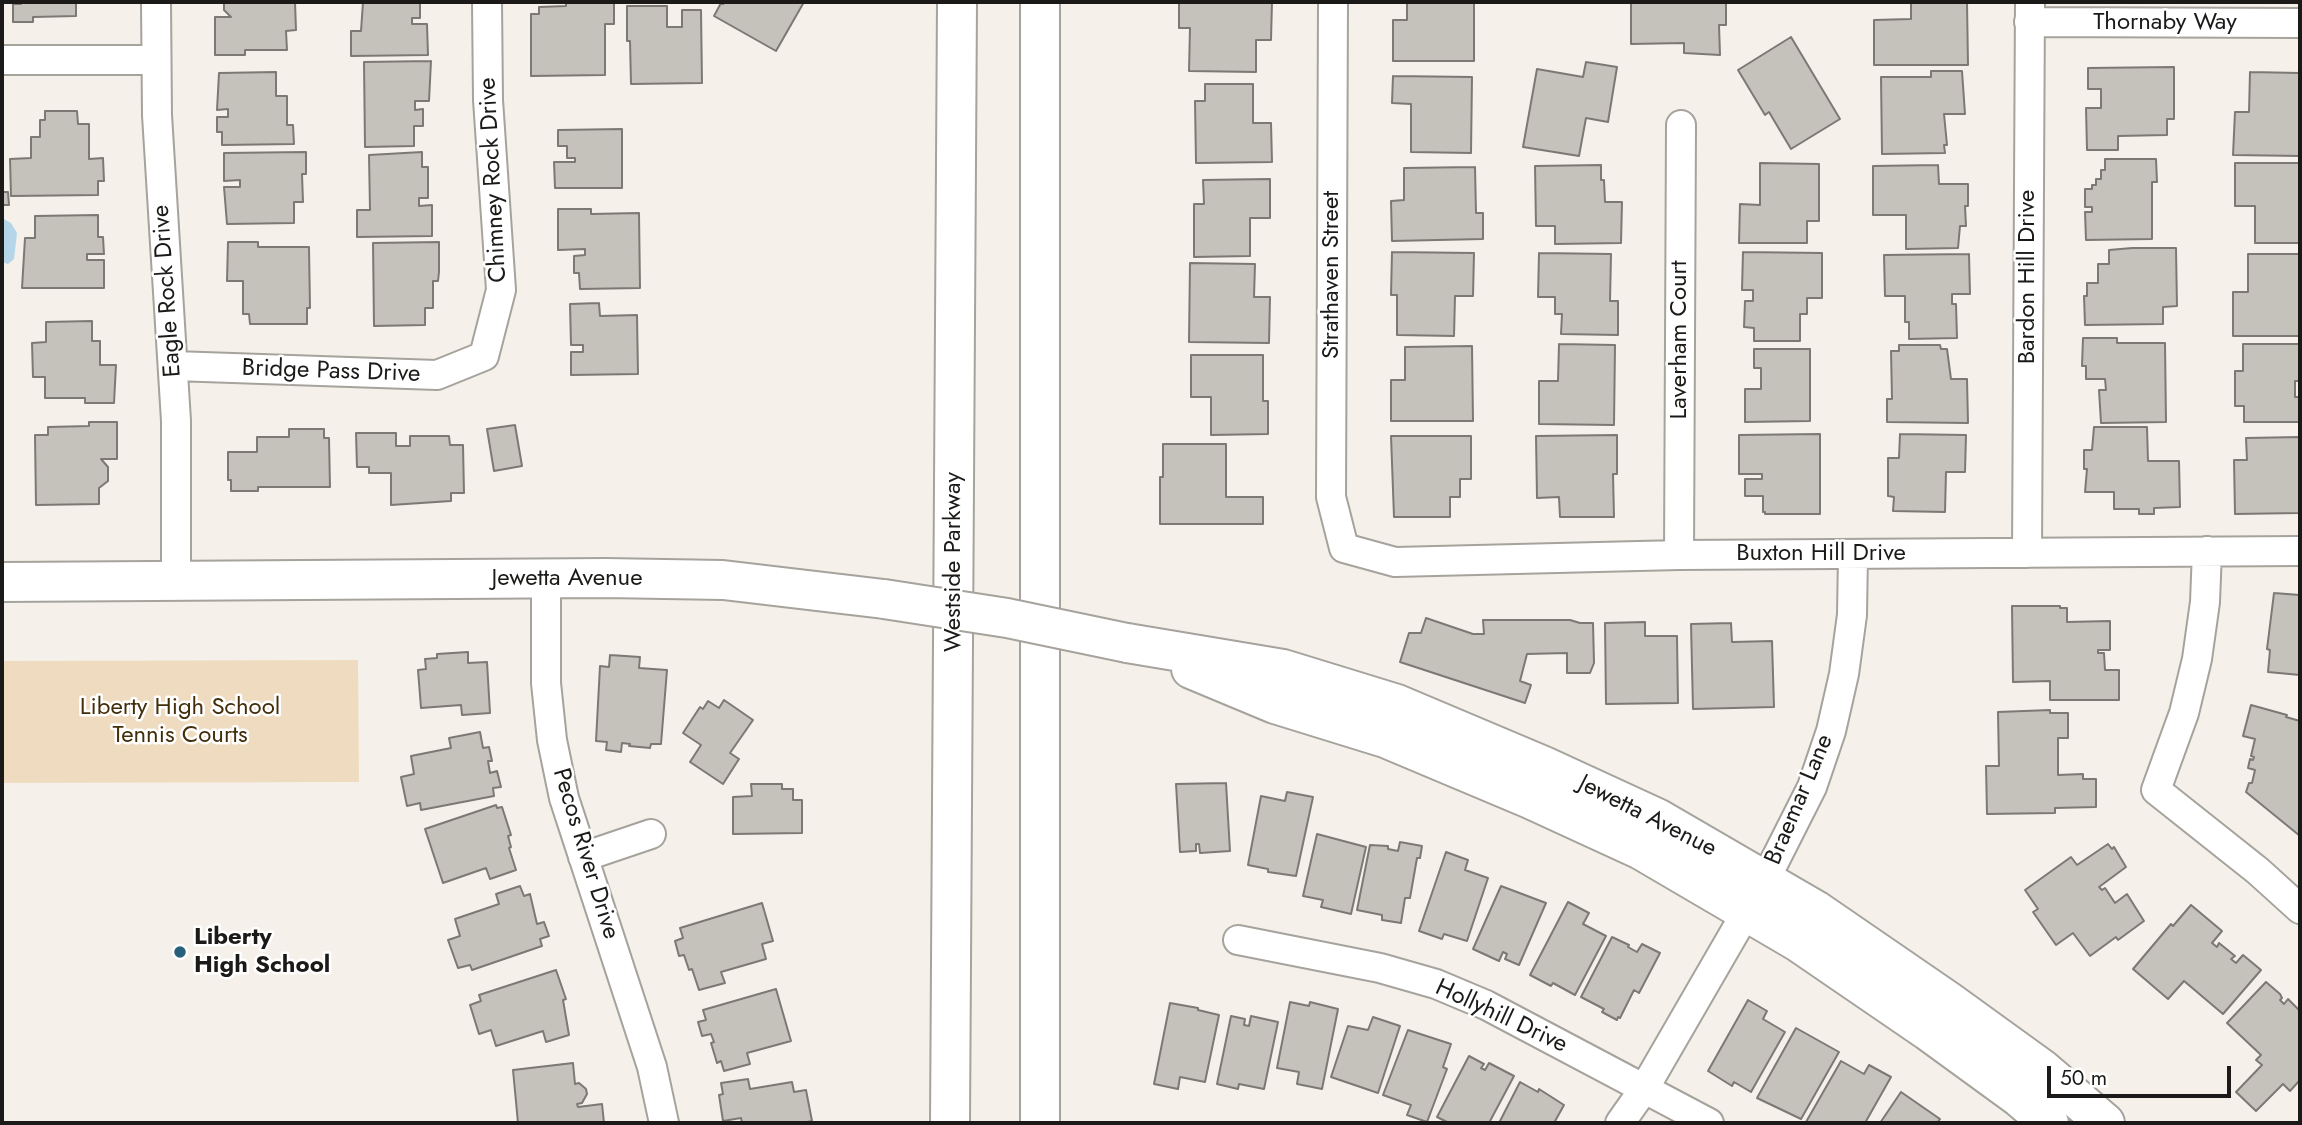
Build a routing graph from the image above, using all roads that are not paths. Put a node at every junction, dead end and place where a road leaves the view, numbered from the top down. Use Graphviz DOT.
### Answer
graph roads {
  1 [pos="156,2"];
  2 [pos="487,2"];
  3 [pos="957,2"];
  4 [pos="1040,2"];
  5 [pos="1333,2"];
  6 [pos="2029,12"];
  7 [pos="2300,23"];
  8 [pos="2,60"];
  9 [pos="155,60"];
  10 [pos="1681,125"];
  11 [pos="484,356"];
  12 [pos="174,366"];
  13 [pos="1343,548"];
  14 [pos="2207,551"];
  15 [pos="2300,551"];
  16 [pos="2027,553"];
  17 [pos="1853,554"];
  18 [pos="1679,555"];
  19 [pos="546,578"];
  20 [pos="176,581"];
  21 [pos="2,582"];
  22 [pos="1127,643"];
  23 [pos="651,834"];
  24 [pos="583,856"];
  25 [pos="1756,896"];
  26 [pos="2300,909"];
  27 [pos="1238,940"];
  28 [pos="1644,1088"];
  29 [pos="664,1123"];
  30 [pos="950,1123"];
  31 [pos="1040,1123"];
  32 [pos="1620,1123"];
  33 [pos="1709,1123"];
  34 [pos="2049,1123"];
  35 [pos="2105,1123"];
  1 -- 9 [label="street, Eagle Rock Drive"];
  2 -- 11 [label="street, Chimney Rock Drive"];
  3 -- 30 [label="main road, Westside Parkway"];
  4 -- 31 [label="main road"];
  5 -- 13 [label="street, Strathaven Street"];
  6 -- 7 [label="street, Thornaby Way"];
  6 -- 16 [label="street, Bardon Hill Drive"];
  8 -- 9 [label="street"];
  9 -- 12 [label="street, Eagle Rock Drive"];
  10 -- 18 [label="street, Laverham Court"];
  11 -- 12 [label="street, Bridge Pass Drive"];
  12 -- 20 [label="street, Eagle Rock Drive"];
  13 -- 18 [label="street, Buxton Hill Drive"];
  14 -- 15 [label="street, Buxton Hill Drive"];
  14 -- 16 [label="street, Buxton Hill Drive"];
  14 -- 26 [label="street"];
  16 -- 17 [label="street, Buxton Hill Drive"];
  17 -- 18 [label="street, Buxton Hill Drive"];
  17 -- 25 [label="street, Braemar Lane"];
  19 -- 20 [label="main road, Jewetta Avenue"];
  19 -- 22 [label="main road, Jewetta Avenue, bridge"];
  19 -- 24 [label="street, Pecos River Drive"];
  20 -- 21 [label="main road, Jewetta Avenue"];
  22 -- 25 [label="main road, Jewetta Avenue"];
  22 -- 25 [label="main road, Jewetta Avenue"];
  23 -- 24 [label="street"];
  24 -- 29 [label="street, Pecos River Drive"];
  25 -- 28 [label="street, Braemar Lane"];
  25 -- 34 [label="main road, Jewetta Avenue"];
  25 -- 35 [label="main road, Jewetta Avenue"];
  27 -- 28 [label="street, Hollyhill Drive"];
  28 -- 32 [label="street, Braemar Lane"];
  28 -- 33 [label="street, Hollyhill Drive"];
}
